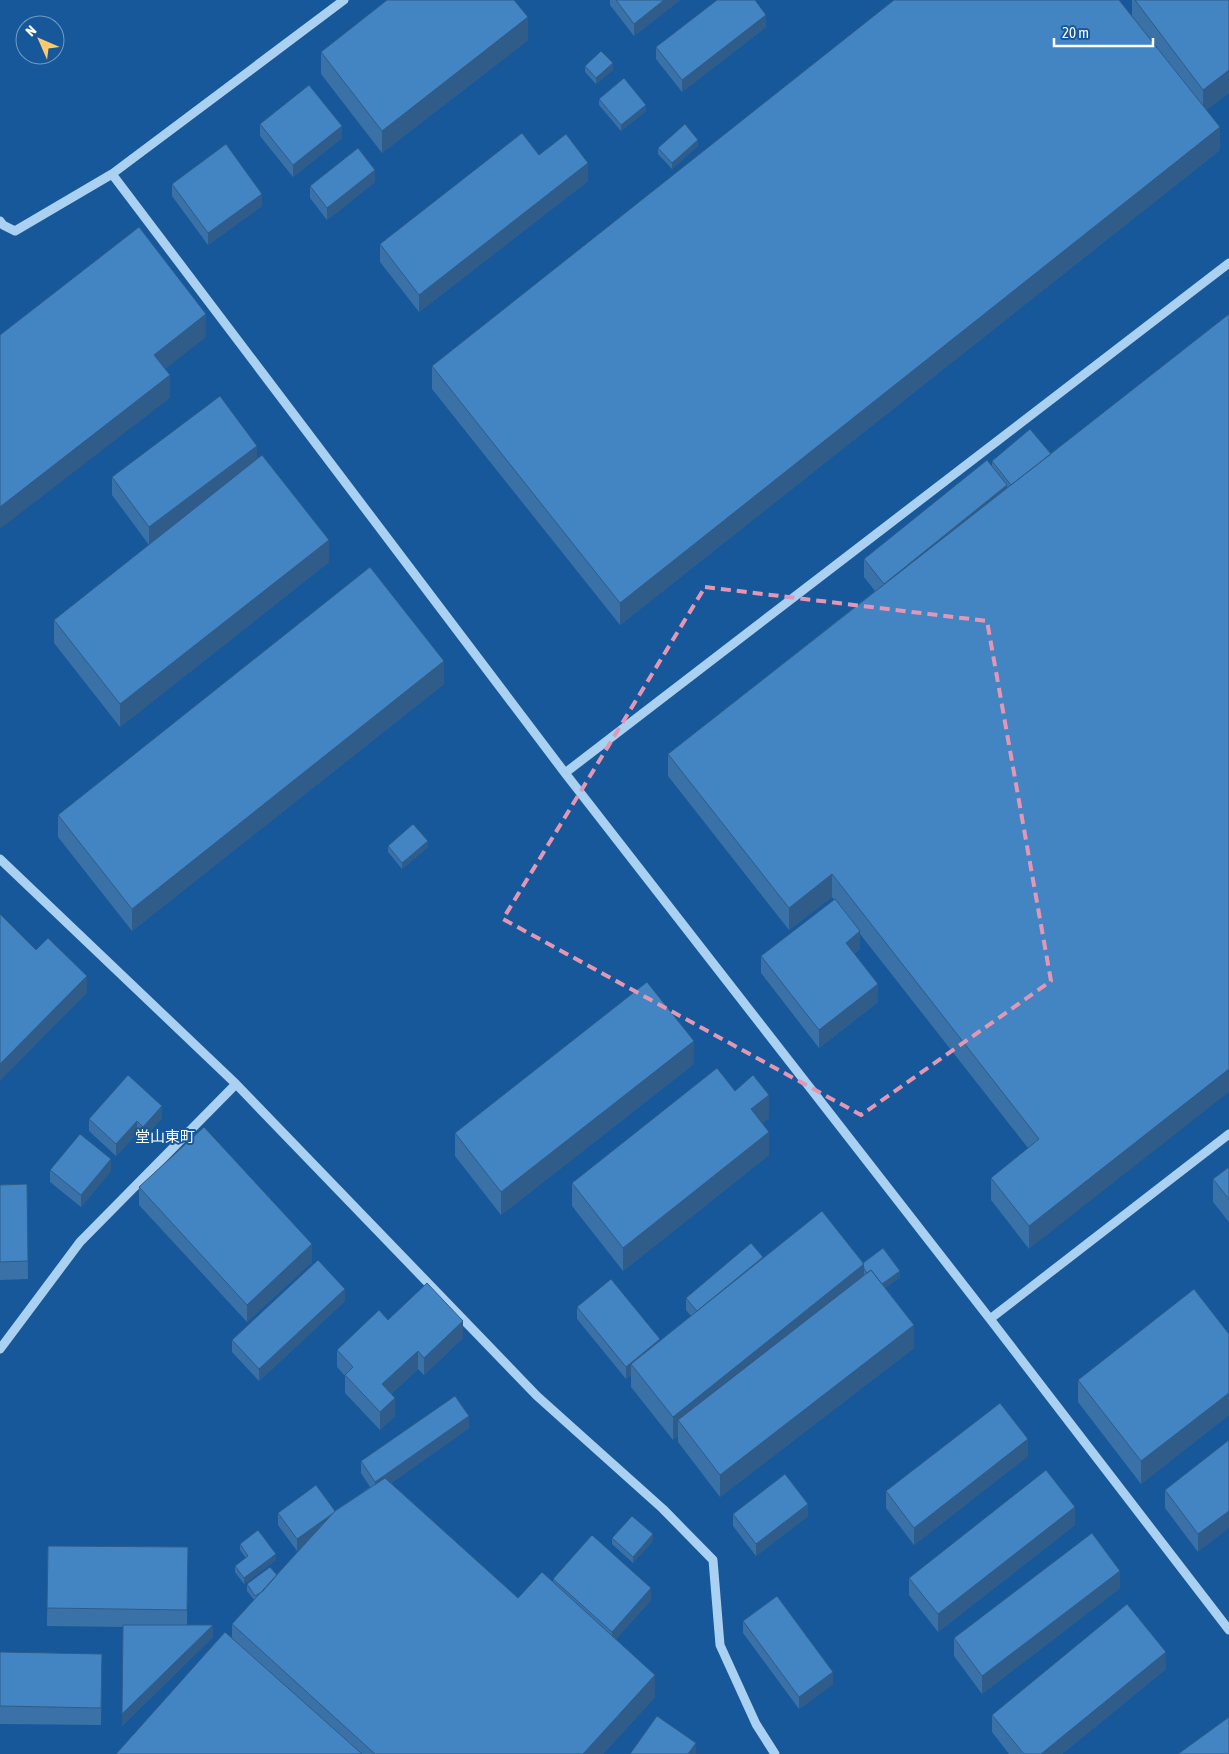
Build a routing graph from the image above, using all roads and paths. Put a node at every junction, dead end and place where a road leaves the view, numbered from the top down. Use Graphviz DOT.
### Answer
graph roads {
  1 [pos="344,0"];
  2 [pos="112,174"];
  3 [pos="0,221"];
  4 [pos="1229,264"];
  5 [pos="565,773"];
  6 [pos="0,859"];
  7 [pos="236,1084"];
  8 [pos="1229,1134"];
  9 [pos="990,1319"];
  10 [pos="0,1349"];
  11 [pos="1229,1630"];
  12 [pos="776,1754"];
  1 -- 2 [label="street"];
  2 -- 3 [label="street"];
  2 -- 5 [label="street"];
  4 -- 5 [label="street"];
  5 -- 9 [label="street"];
  6 -- 7 [label="street"];
  7 -- 10 [label="street"];
  7 -- 12 [label="street"];
  8 -- 9 [label="street"];
  9 -- 11 [label="street"];
}
